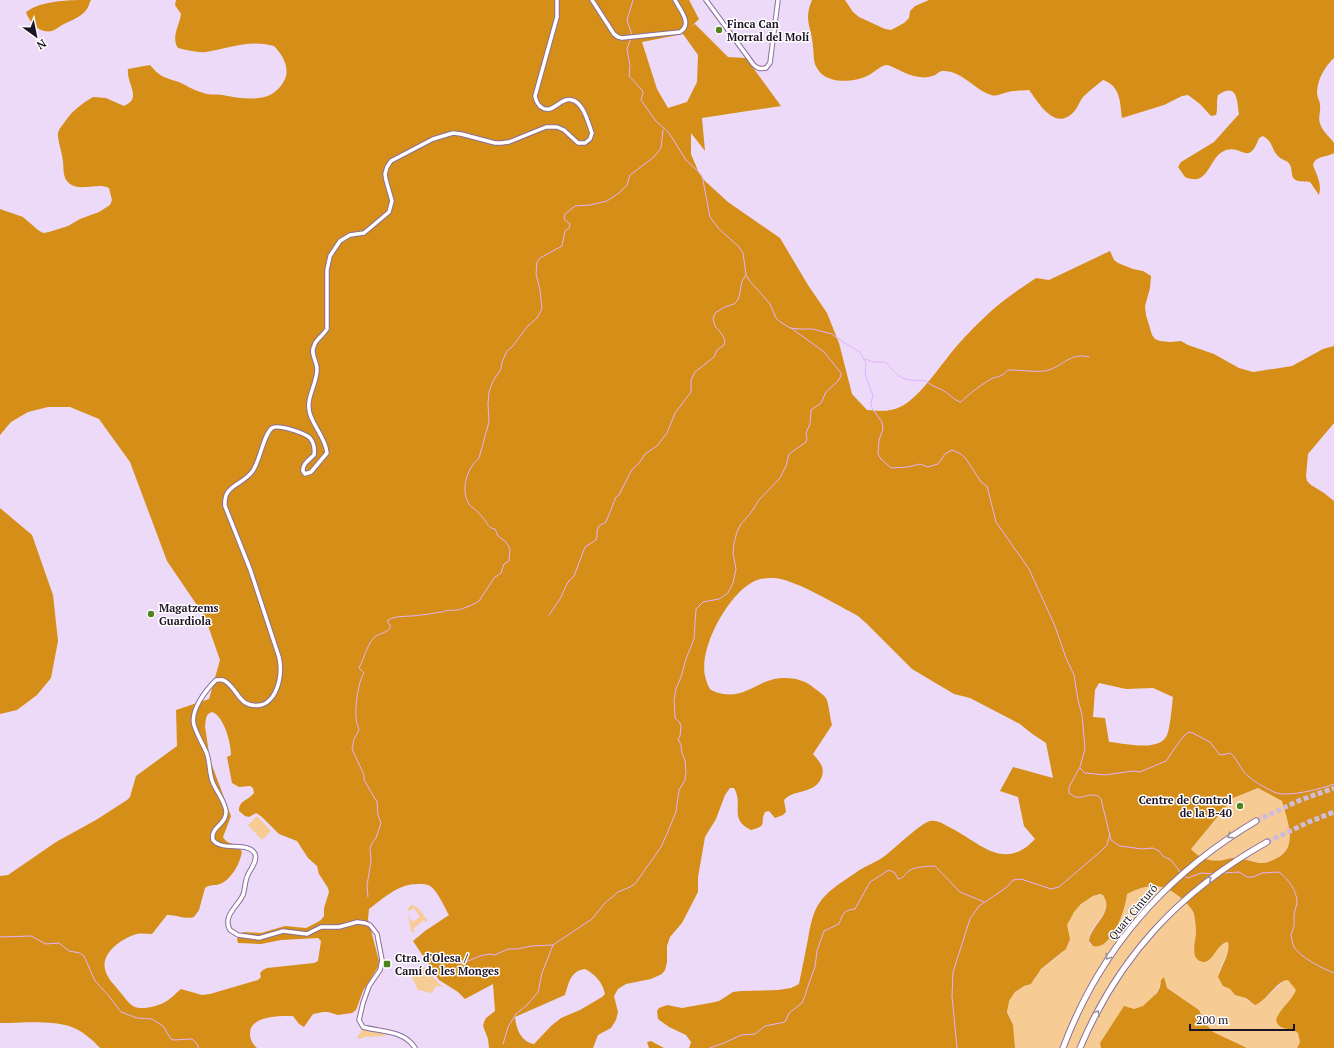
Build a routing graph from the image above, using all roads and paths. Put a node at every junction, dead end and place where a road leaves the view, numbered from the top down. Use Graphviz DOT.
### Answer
graph roads {
  1 [pos="557,0"];
  2 [pos="592,0"];
  3 [pos="675,0"];
  4 [pos="706,0"];
  5 [pos="778,0"];
  6 [pos="1256,821"];
  7 [pos="1267,842"];
  8 [pos="415,1048"];
  9 [pos="1062,1048"];
  10 [pos="1080,1048"];
  1 -- 8 [label="street"];
  2 -- 3 [label="street"];
  4 -- 5 [label="street"];
  6 -- 9 [label="highway, Quart Cinturó, one-way"];
  10 -- 7 [label="highway, one-way"];
}
